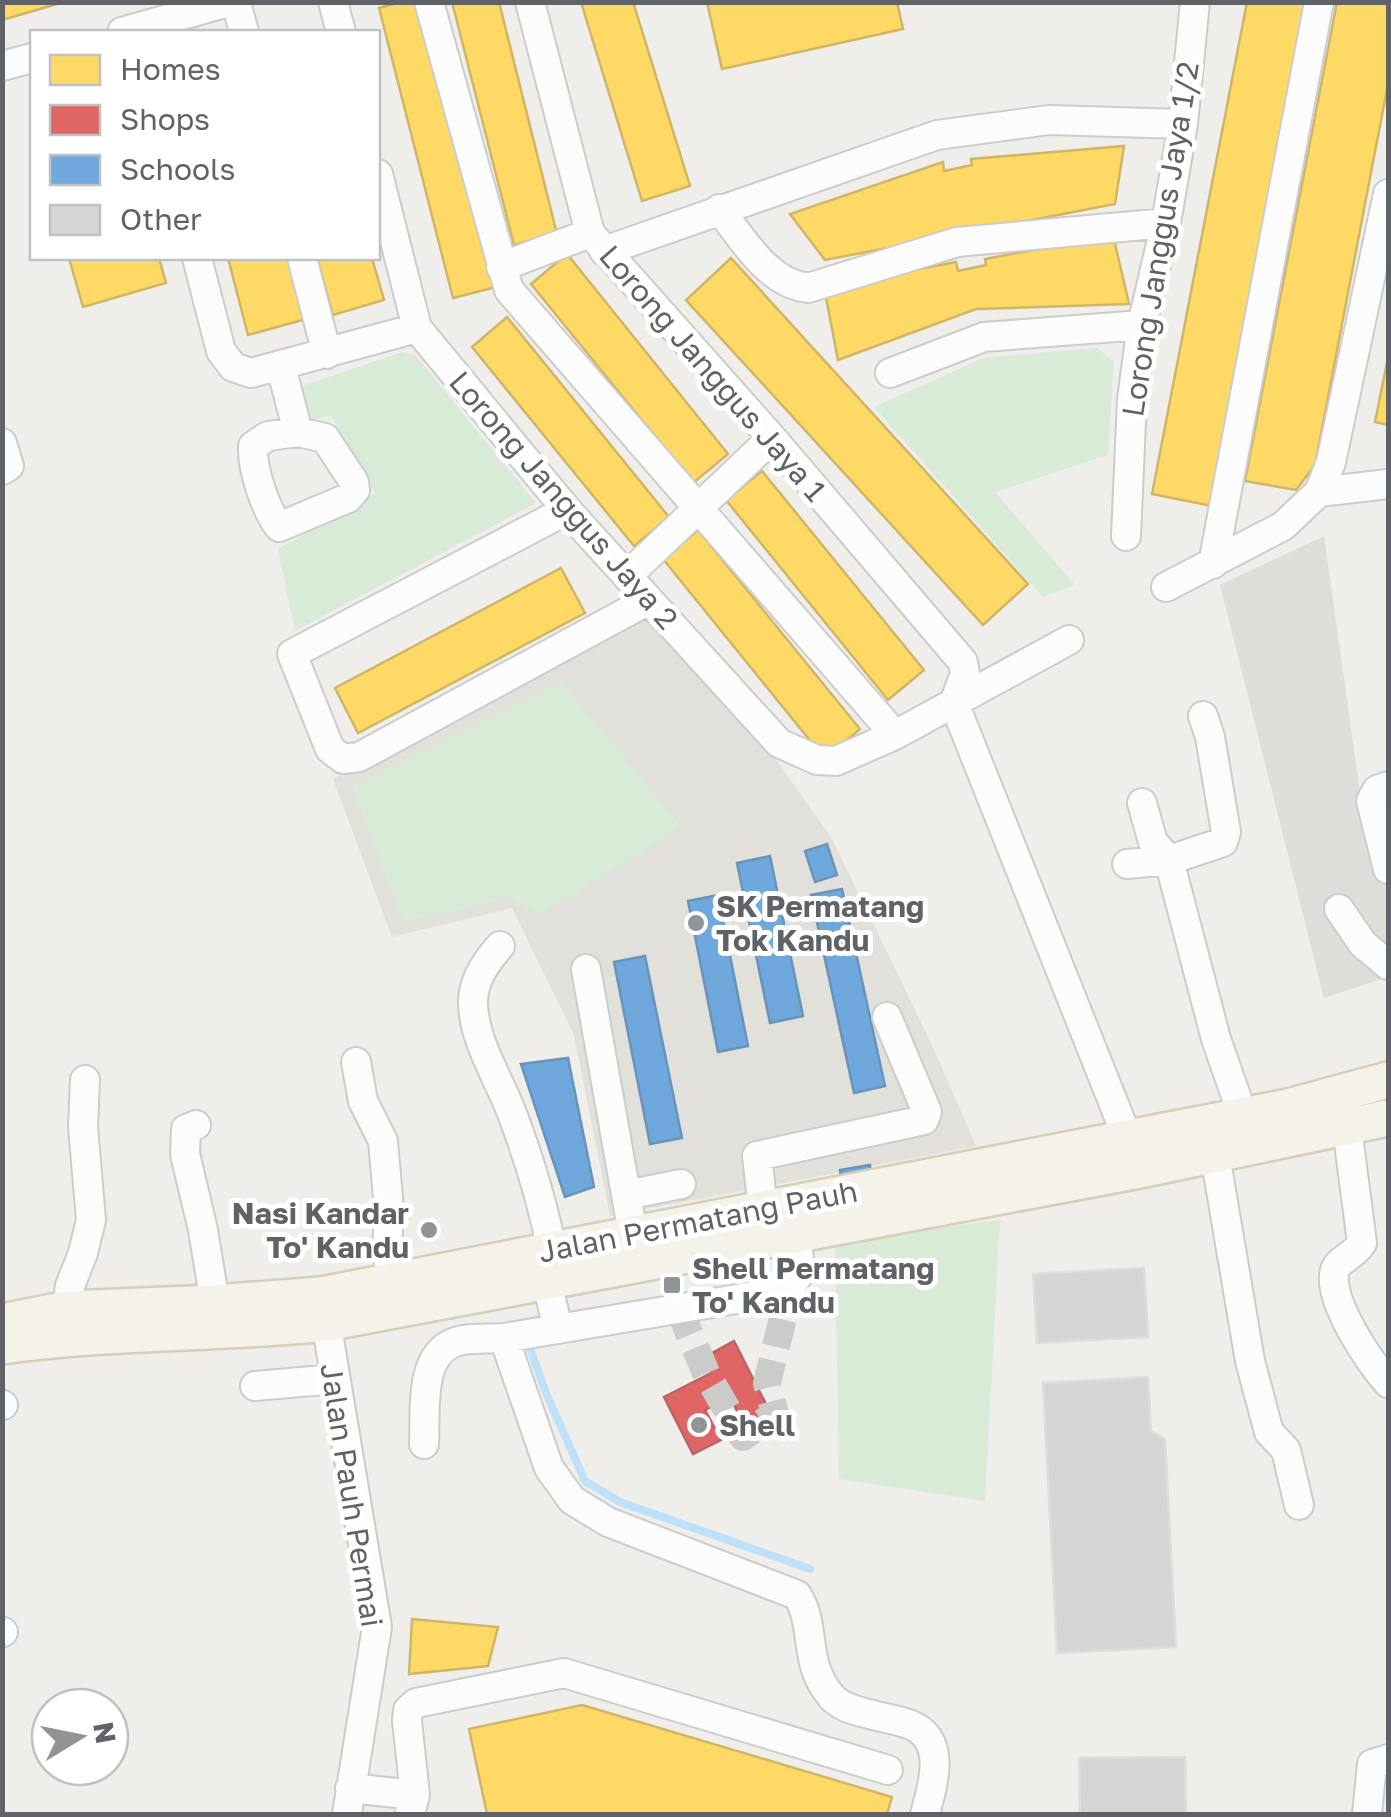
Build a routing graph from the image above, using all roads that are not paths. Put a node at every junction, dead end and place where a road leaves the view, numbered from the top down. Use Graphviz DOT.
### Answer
graph roads {
  1 [pos="228,2"];
  2 [pos="236,2"];
  3 [pos="333,2"];
  4 [pos="429,2"];
  5 [pos="530,2"];
  6 [pos="1195,2"];
  7 [pos="1319,2"];
  8 [pos="137,30"];
  9 [pos="243,30"];
  10 [pos="340,30"];
  11 [pos="30,59"];
  12 [pos="2,66"];
  13 [pos="1183,124"];
  14 [pos="380,182"];
  15 [pos="1388,194"];
  16 [pos="719,210"];
  17 [pos="1166,223"];
  18 [pos="597,242"];
  19 [pos="198,260"];
  20 [pos="303,260"];
  21 [pos="500,267"];
  22 [pos="1142,325"];
  23 [pos="417,328"];
  24 [pos="327,354"];
  25 [pos="281,367"];
  26 [pos="890,372"];
  27 [pos="298,432"];
  28 [pos="772,438"];
  29 [pos="2,444"];
  30 [pos="2,470"];
  31 [pos="1388,484"];
  32 [pos="1319,492"];
  33 [pos="700,506"];
  34 [pos="566,510"];
  35 [pos="1126,536"];
  36 [pos="1213,564"];
  37 [pos="627,576"];
  38 [pos="1166,587"];
  39 [pos="649,600"];
  40 [pos="1069,640"];
  41 [pos="954,702"];
  42 [pos="1203,716"];
  43 [pos="895,735"];
  44 [pos="1388,786"];
  45 [pos="1142,803"];
  46 [pos="1169,860"];
  47 [pos="1127,864"];
  48 [pos="1388,869"];
  49 [pos="1338,910"];
  50 [pos="500,946"];
  51 [pos="1388,965"];
  52 [pos="586,969"];
  53 [pos="887,1016"];
  54 [pos="356,1062"];
  55 [pos="85,1080"];
  56 [pos="1388,1080"];
  57 [pos="1243,1116"];
  58 [pos="1388,1118"];
  59 [pos="196,1125"];
  60 [pos="1347,1128"];
  61 [pos="1134,1154"];
  62 [pos="1215,1155"];
  63 [pos="681,1184"];
  64 [pos="626,1195"];
  65 [pos="783,1216"];
  66 [pos="633,1234"];
  67 [pos="549,1266"];
  68 [pos="392,1280"];
  69 [pos="215,1303"];
  70 [pos="68,1309"];
  71 [pos="324,1309"];
  72 [pos="2,1322"];
  73 [pos="558,1329"];
  74 [pos="504,1338"];
  75 [pos="2,1346"];
  76 [pos="335,1379"];
  77 [pos="1388,1384"];
  78 [pos="255,1386"];
  79 [pos="424,1444"];
  80 [pos="1299,1505"];
  81 [pos="1388,1759"];
  82 [pos="888,1770"];
  83 [pos="349,1801"];
  84 [pos="413,1805"];
  85 [pos="925,1814"];
  86 [pos="1367,1814"];
  1 -- 8 [label="street"];
  2 -- 9 [label="street"];
  3 -- 10 [label="street"];
  4 -- 21 [label="street"];
  5 -- 18 [label="street, Lorong Janggus Jaya 1"];
  6 -- 13 [label="street, Lorong Janggus Jaya 1/2"];
  7 -- 36 [label="street"];
  11 -- 12 [label="street"];
  13 -- 16 [label="street"];
  13 -- 17 [label="street, Lorong Janggus Jaya 1/2"];
  14 -- 23 [label="street, Lorong Janggus Jaya 2"];
  15 -- 32 [label="street"];
  16 -- 17 [label="street"];
  16 -- 18 [label="street"];
  17 -- 22 [label="street, Lorong Janggus Jaya 1/2"];
  18 -- 21 [label="street"];
  18 -- 28 [label="street, Lorong Janggus Jaya 1"];
  19 -- 25 [label="street"];
  20 -- 24 [label="street"];
  21 -- 33 [label="street"];
  22 -- 26 [label="street"];
  22 -- 35 [label="street, Lorong Janggus Jaya 1/2"];
  23 -- 24 [label="street"];
  23 -- 34 [label="street, Lorong Janggus Jaya 2"];
  24 -- 25 [label="street"];
  25 -- 27 [label="street"];
  28 -- 33 [label="street"];
  28 -- 41 [label="street, Lorong Janggus Jaya 1"];
  29 -- 30 [label="street"];
  31 -- 32 [label="street"];
  32 -- 36 [label="street"];
  33 -- 37 [label="street"];
  33 -- 43 [label="street"];
  34 -- 37 [label="street, Lorong Janggus Jaya 2"];
  34 -- 39 [label="street"];
  36 -- 38 [label="street"];
  37 -- 39 [label="street, Lorong Janggus Jaya 2"];
  39 -- 43 [label="street, Lorong Janggus Jaya 2"];
  40 -- 41 [label="street"];
  41 -- 43 [label="street"];
  41 -- 61 [label="street"];
  42 -- 46 [label="street"];
  44 -- 48 [label="street"];
  45 -- 46 [label="street"];
  46 -- 47 [label="street"];
  46 -- 57 [label="street"];
  49 -- 51 [label="street"];
  50 -- 67 [label="street"];
  52 -- 64 [label="street"];
  53 -- 65 [label="street"];
  54 -- 68 [label="street"];
  55 -- 70 [label="street"];
  56 -- 57 [label="main road, Jalan Permatang Pauh"];
  57 -- 61 [label="main road, Jalan Permatang Pauh"];
  58 -- 60 [label="main road, Jalan Permatang Pauh"];
  59 -- 69 [label="street"];
  60 -- 62 [label="main road, Jalan Permatang Pauh"];
  60 -- 77 [label="street"];
  61 -- 62 [label="main road, Jalan Permatang Pauh"];
  61 -- 65 [label="main road, Jalan Permatang Pauh"];
  62 -- 80 [label="street"];
  63 -- 64 [label="street"];
  64 -- 66 [label="street"];
  65 -- 66 [label="main road, Jalan Permatang Pauh"];
  65 -- 67 [label="main road, Jalan Permatang Pauh"];
  65 -- 73 [label="street"];
  66 -- 67 [label="main road, Jalan Permatang Pauh"];
  67 -- 68 [label="main road, Jalan Permatang Pauh"];
  67 -- 71 [label="main road, Jalan Permatang Pauh"];
  67 -- 73 [label="street"];
  68 -- 71 [label="main road, Jalan Permatang Pauh"];
  69 -- 70 [label="main road, Jalan Permatang Pauh"];
  69 -- 71 [label="main road, Jalan Permatang Pauh"];
  70 -- 72 [label="main road, Jalan Permatang Pauh"];
  71 -- 75 [label="main road, Jalan Permatang Pauh"];
  71 -- 76 [label="street, Jalan Pauh Permai"];
  73 -- 74 [label="street"];
  74 -- 79 [label="street"];
  74 -- 85 [label="street"];
  76 -- 78 [label="street"];
  76 -- 83 [label="street, Jalan Pauh Permai"];
  81 -- 86 [label="street"];
  82 -- 84 [label="street"];
  83 -- 84 [label="street"];
}
